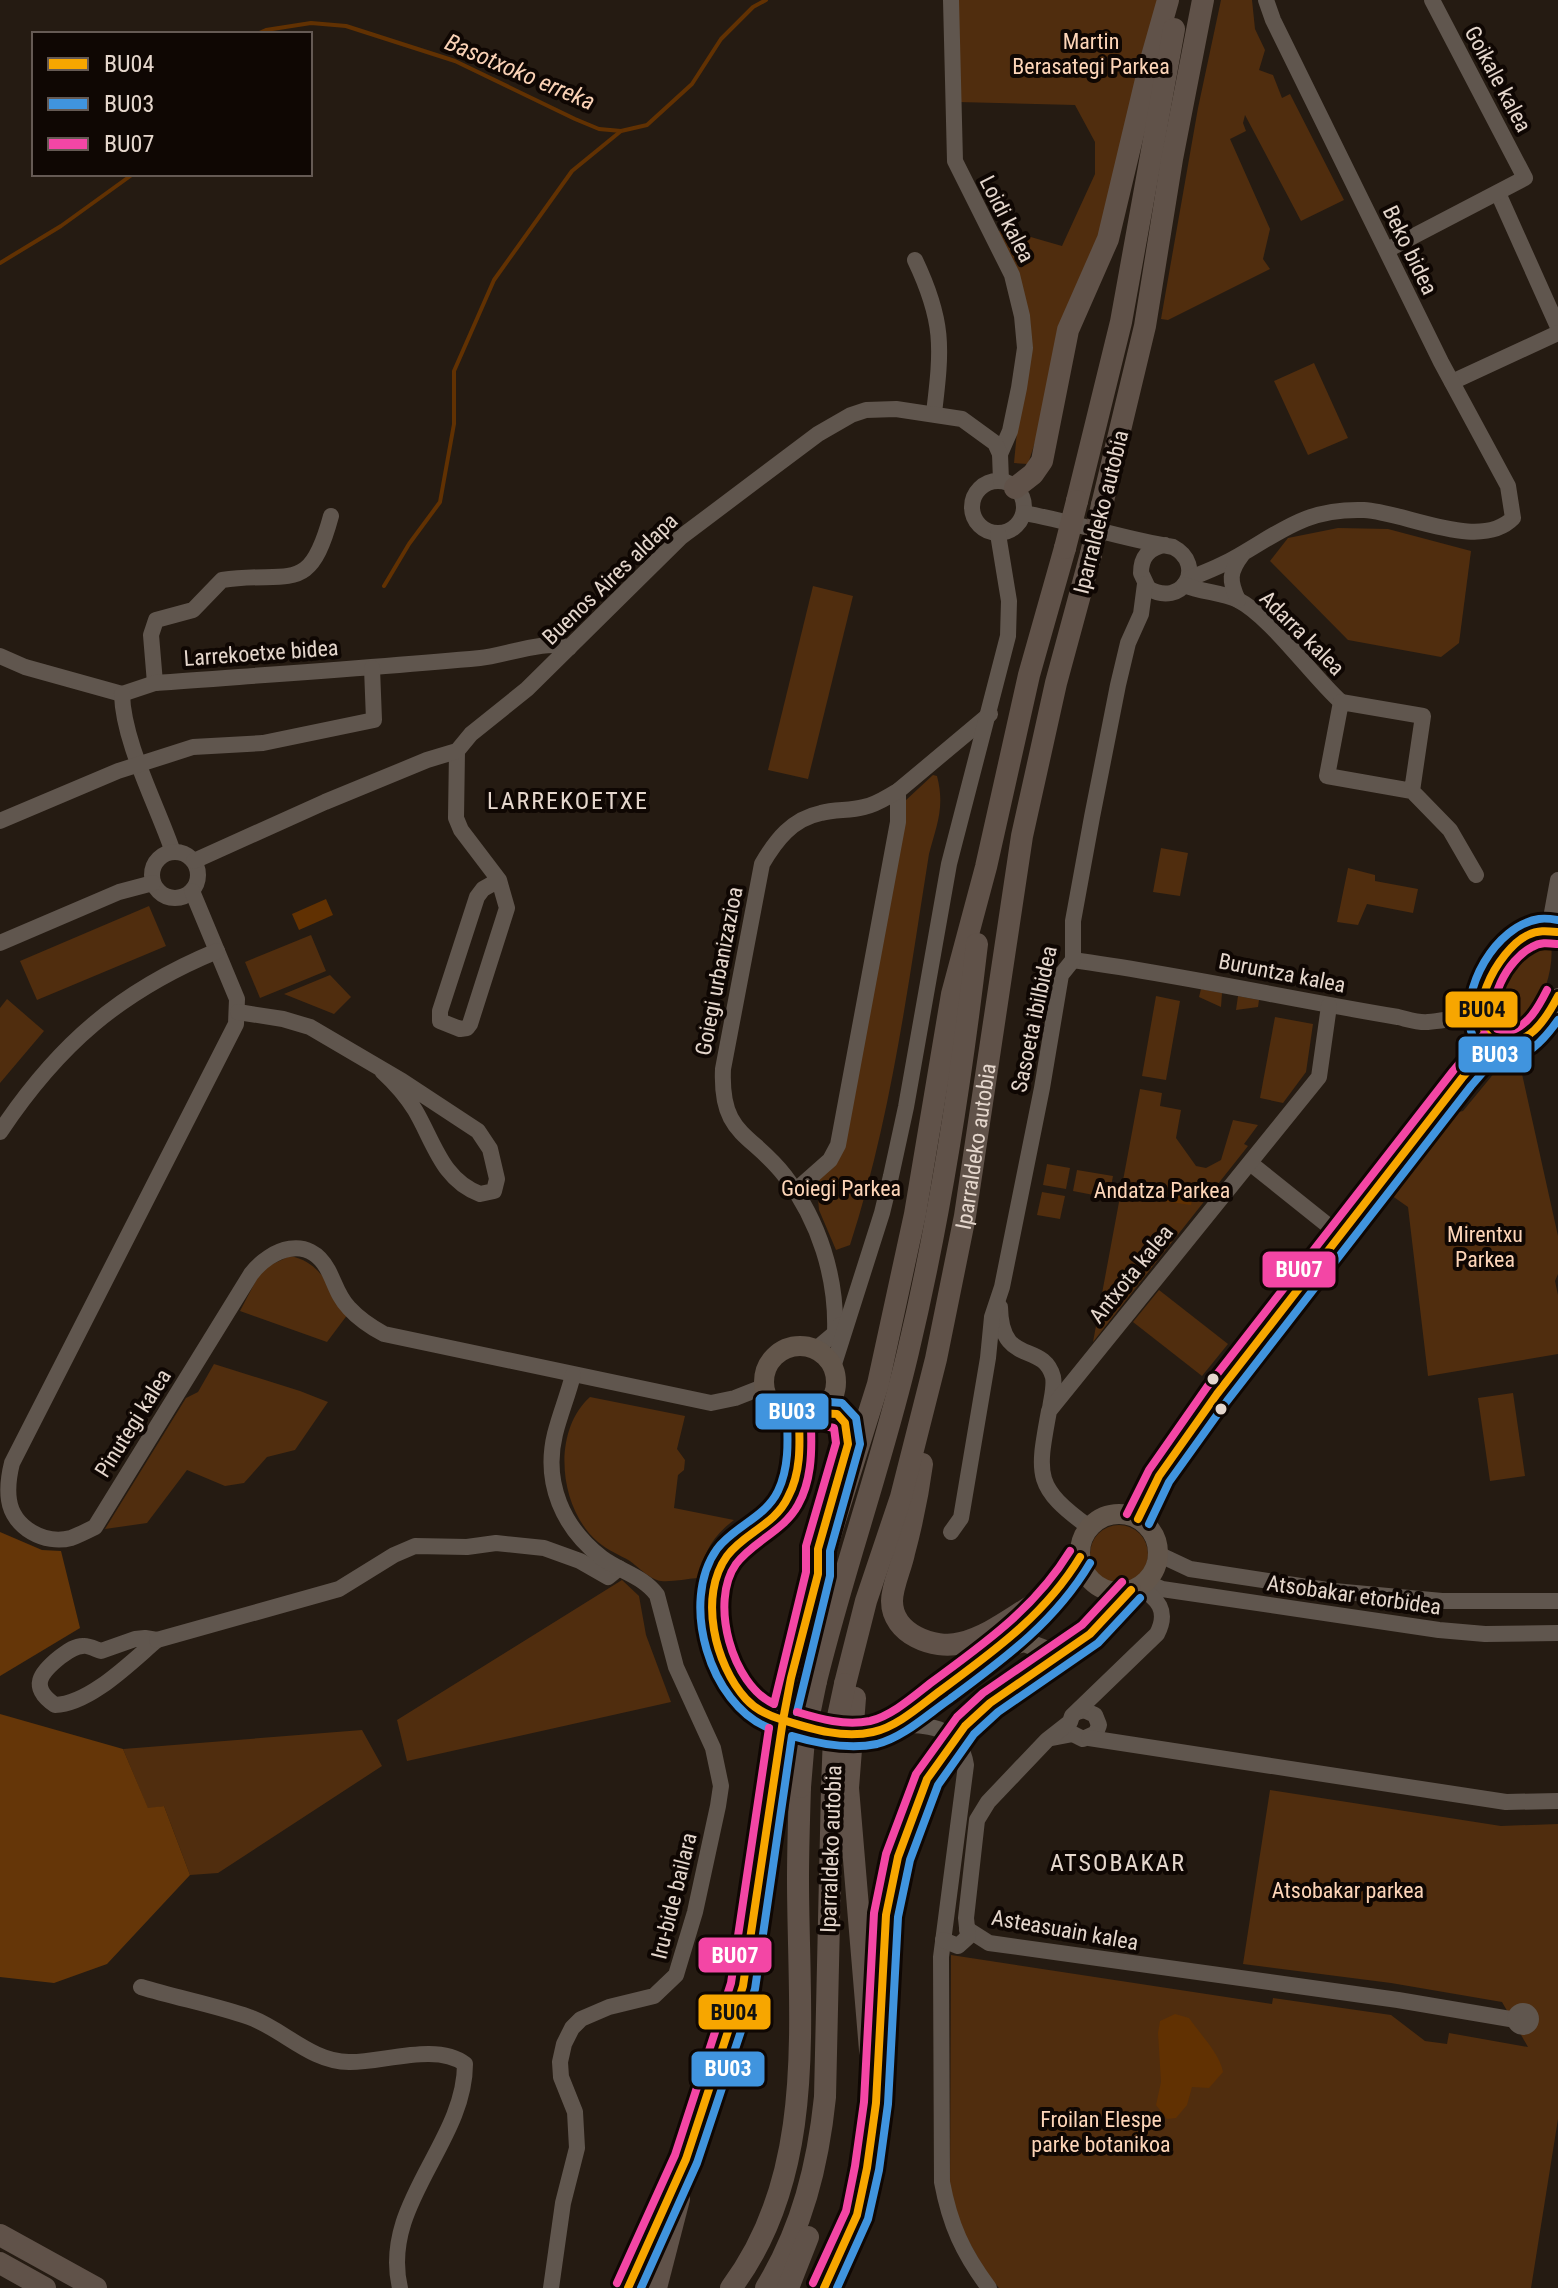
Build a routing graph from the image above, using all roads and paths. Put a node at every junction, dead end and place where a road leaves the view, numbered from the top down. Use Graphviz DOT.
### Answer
graph roads {
  1 [pos="951,0"];
  2 [pos="1168,0"];
  3 [pos="1180,0"];
  4 [pos="1203,0"];
  5 [pos="1266,0"];
  6 [pos="1432,0"];
  7 [pos="1498,193"];
  8 [pos="1387,250"];
  9 [pos="915,260"];
  10 [pos="1558,327"];
  11 [pos="1558,333"];
  12 [pos="1452,382"];
  13 [pos="934,413"];
  14 [pos="1000,454"];
  15 [pos="1008,484"];
  16 [pos="1024,513"];
  17 [pos="331,516"];
  18 [pos="998,534"];
  19 [pos="1124,537"];
  20 [pos="1165,545"];
  21 [pos="1245,551"];
  22 [pos="1188,562"];
  23 [pos="1141,566"];
  24 [pos="1216,567"];
  25 [pos="1145,584"];
  26 [pos="1180,586"];
  27 [pos="1238,600"];
  28 [pos="1141,614"];
  29 [pos="569,648"];
  30 [pos="0,656"];
  31 [pos="372,668"];
  32 [pos="155,683"];
  33 [pos="122,694"];
  34 [pos="1341,702"];
  35 [pos="990,714"];
  36 [pos="946,749"];
  37 [pos="457,751"];
  38 [pos="140,763"];
  39 [pos="972,770"];
  40 [pos="898,791"];
  41 [pos="1412,791"];
  42 [pos="0,821"];
  43 [pos="173,852"];
  44 [pos="194,861"];
  45 [pos="986,867"];
  46 [pos="1476,875"];
  47 [pos="499,880"];
  48 [pos="1558,880"];
  49 [pos="153,883"];
  50 [pos="192,891"];
  51 [pos="1554,930"];
  52 [pos="0,943"];
  53 [pos="217,951"];
  54 [pos="1073,960"];
  55 [pos="1558,996"];
  56 [pos="1329,1006"];
  57 [pos="238,1012"];
  58 [pos="1482,1020"];
  59 [pos="1493,1042"];
  60 [pos="382,1071"];
  61 [pos="445,1110"];
  62 [pos="425,1127"];
  63 [pos="0,1132"];
  64 [pos="1250,1163"];
  65 [pos="795,1191"];
  66 [pos="1340,1235"];
  67 [pos="861,1276"];
  68 [pos="831,1279"];
  69 [pos="1000,1293"];
  70 [pos="949,1301"];
  71 [pos="835,1333"];
  72 [pos="816,1349"];
  73 [pos="1016,1349"];
  74 [pos="988,1358"];
  75 [pos="833,1367"];
  76 [pos="573,1375"];
  77 [pos="763,1387"];
  78 [pos="1049,1411"];
  79 [pos="809,1416"];
  80 [pos="923,1455"];
  81 [pos="1138,1519"];
  82 [pos="1089,1527"];
  83 [pos="951,1532"];
  84 [pos="1158,1554"];
  85 [pos="1080,1557"];
  86 [pos="619,1568"];
  87 [pos="818,1574"];
  88 [pos="1138,1586"];
  89 [pos="1058,1592"];
  90 [pos="1558,1601"];
  91 [pos="1558,1633"];
  92 [pos="157,1640"];
  93 [pos="1002,1648"];
  94 [pos="1065,1653"];
  95 [pos="851,1685"];
  96 [pos="892,1724"];
  97 [pos="1077,1726"];
  98 [pos="840,1789"];
  99 [pos="1558,1801"];
  100 [pos="977,1820"];
  101 [pos="959,1821"];
  102 [pos="829,1881"];
  103 [pos="967,1929"];
  104 [pos="943,1940"];
  105 [pos="141,1987"];
  106 [pos="1516,2020"];
  107 [pos="877,2080"];
  108 [pos="686,2159"];
  109 [pos="0,2235"];
  110 [pos="0,2263"];
  111 [pos="0,2275"];
  112 [pos="88,2282"];
  113 [pos="16,2288"];
  114 [pos="45,2288"];
  115 [pos="115,2288"];
  116 [pos="400,2288"];
  117 [pos="551,2288"];
  118 [pos="628,2288"];
  119 [pos="656,2288"];
  120 [pos="731,2288"];
  121 [pos="766,2288"];
  122 [pos="788,2288"];
  123 [pos="824,2288"];
  124 [pos="989,2288"];
  1 -- 14 [label="street, Loidi kalea"];
  2 -- 15 [label="highway"];
  3 -- 45 [label="highway, Iparraldeko autobia, bridge"];
  4 -- 70 [label="highway, Iparraldeko autobia, bridge"];
  5 -- 8 [label="street, Beko bidea"];
  6 -- 7 [label="street, Goikale kalea"];
  7 -- 8 [label="street"];
  7 -- 10 [label="street"];
  8 -- 12 [label="street, Beko bidea"];
  9 -- 13 [label="street"];
  11 -- 12 [label="street"];
  12 -- 21 [label="street, Beko bidea"];
  13 -- 14 [label="street"];
  13 -- 29 [label="street, Buenos Aires aldapa"];
  14 -- 15 [label="street, Loidi kalea"];
  15 -- 16 [label="street"];
  15 -- 18 [label="street"];
  16 -- 18 [label="street"];
  16 -- 19 [label="street"];
  17 -- 32 [label="street"];
  18 -- 35 [label="street"];
  19 -- 20 [label="street"];
  19 -- 23 [label="street"];
  20 -- 22 [label="street"];
  20 -- 23 [label="street"];
  21 -- 24 [label="street"];
  21 -- 27 [label="street"];
  22 -- 24 [label="street"];
  22 -- 26 [label="street"];
  23 -- 25 [label="street"];
  24 -- 26 [label="street"];
  25 -- 26 [label="street"];
  25 -- 28 [label="street, Sasoeta ibilbidea"];
  26 -- 27 [label="street, Adarra kalea"];
  26 -- 28 [label="street"];
  27 -- 34 [label="street, Adarra kalea"];
  28 -- 54 [label="street, Sasoeta ibilbidea"];
  29 -- 31 [label="street, Larrekoetxe bidea"];
  29 -- 37 [label="street, Buenos Aires aldapa"];
  30 -- 33 [label="street"];
  31 -- 32 [label="street, Larrekoetxe bidea"];
  31 -- 38 [label="street"];
  32 -- 33 [label="street, Larrekoetxe bidea"];
  33 -- 38 [label="street"];
  34 -- 41 [label="street, Adarra kalea"];
  34 -- 41 [label="street, Adarra kalea"];
  35 -- 36 [label="street, Goiegi urbanizazioa"];
  35 -- 39 [label="street"];
  36 -- 39 [label="street"];
  36 -- 40 [label="street, Goiegi urbanizazioa"];
  37 -- 44 [label="street, Buenos Aires aldapa"];
  37 -- 47 [label="street"];
  38 -- 42 [label="street"];
  38 -- 43 [label="street"];
  39 -- 67 [label="street"];
  40 -- 65 [label="street"];
  40 -- 65 [label="street, Goiegi urbanizazioa"];
  41 -- 46 [label="street"];
  43 -- 44 [label="street"];
  43 -- 49 [label="street"];
  44 -- 50 [label="street"];
  45 -- 87 [label="highway"];
  45 -- 120 [label="highway, Iparraldeko autobia, bridge"];
  47 -- 47 [label="street"];
  48 -- 51 [label="street"];
  49 -- 50 [label="street"];
  49 -- 52 [label="street"];
  50 -- 53 [label="street"];
  51 -- 58 [label="street"];
  53 -- 57 [label="street"];
  53 -- 63 [label="street"];
  54 -- 56 [label="street, Buruntza kalea"];
  54 -- 69 [label="street, Sasoeta ibilbidea"];
  55 -- 59 [label="street"];
  56 -- 58 [label="street, Buruntza kalea"];
  56 -- 64 [label="street, Antxota kalea"];
  57 -- 60 [label="street"];
  57 -- 76 [label="street, Pinutegi kalea"];
  58 -- 59 [label="street"];
  59 -- 66 [label="street"];
  60 -- 61 [label="street"];
  60 -- 62 [label="street"];
  61 -- 62 [label="street"];
  61 -- 62 [label="street"];
  64 -- 66 [label="street"];
  64 -- 78 [label="street, Antxota kalea"];
  65 -- 68 [label="street, Goiegi urbanizazioa"];
  66 -- 81 [label="street"];
  67 -- 68 [label="street"];
  67 -- 71 [label="street"];
  67 -- 75 [label="street"];
  68 -- 71 [label="street, Goiegi urbanizazioa"];
  69 -- 73 [label="street, Sasoeta ibilbidea"];
  69 -- 74 [label="street, Sasoeta ibilbidea"];
  70 -- 80 [label="highway"];
  70 -- 95 [label="highway, Iparraldeko autobia"];
  71 -- 72 [label="street"];
  72 -- 75 [label="main road"];
  72 -- 77 [label="main road"];
  73 -- 74 [label="street"];
  73 -- 78 [label="street"];
  74 -- 83 [label="street, Sasoeta ibilbidea"];
  75 -- 79 [label="main road"];
  76 -- 77 [label="street, Pinutegi kalea"];
  76 -- 86 [label="street, Iru-bide bailara"];
  77 -- 79 [label="main road"];
  78 -- 82 [label="street"];
  79 -- 87 [label="highway"];
  79 -- 96 [label="main road"];
  80 -- 89 [label="highway"];
  80 -- 95 [label="highway"];
  81 -- 82 [label="main road"];
  81 -- 84 [label="main road"];
  82 -- 85 [label="main road"];
  84 -- 88 [label="main road"];
  84 -- 90 [label="street, Atsobakar etorbidea"];
  85 -- 88 [label="main road"];
  85 -- 89 [label="main road"];
  86 -- 92 [label="street, Iru-bide bailara"];
  86 -- 117 [label="street, Iru-bide bailara"];
  87 -- 108 [label="highway, bridge"];
  88 -- 91 [label="street, Atsobakar etorbidea"];
  88 -- 94 [label="main road"];
  88 -- 97 [label="street"];
  89 -- 93 [label="main road"];
  92 -- 92 [label="street, Iru-bide bailara"];
  93 -- 94 [label="main road"];
  93 -- 96 [label="main road"];
  94 -- 107 [label="main road, bridge"];
  95 -- 98 [label="highway, Iparraldeko autobia, bridge"];
  96 -- 101 [label="street"];
  97 -- 99 [label="street"];
  97 -- 100 [label="street"];
  98 -- 102 [label="highway, Iparraldeko autobia"];
  98 -- 107 [label="highway"];
  100 -- 101 [label="street"];
  100 -- 103 [label="street, Asteasuain kalea"];
  101 -- 104 [label="street"];
  102 -- 121 [label="highway, Iparraldeko autobia"];
  102 -- 122 [label="highway"];
  103 -- 104 [label="street"];
  103 -- 106 [label="street, Asteasuain kalea"];
  104 -- 124 [label="street"];
  105 -- 116 [label="street"];
  107 -- 123 [label="main road"];
  108 -- 118 [label="highway"];
  108 -- 119 [label="highway"];
  109 -- 112 [label="highway"];
  110 -- 114 [label="highway"];
  111 -- 113 [label="highway"];
  112 -- 115 [label="highway"];
}
